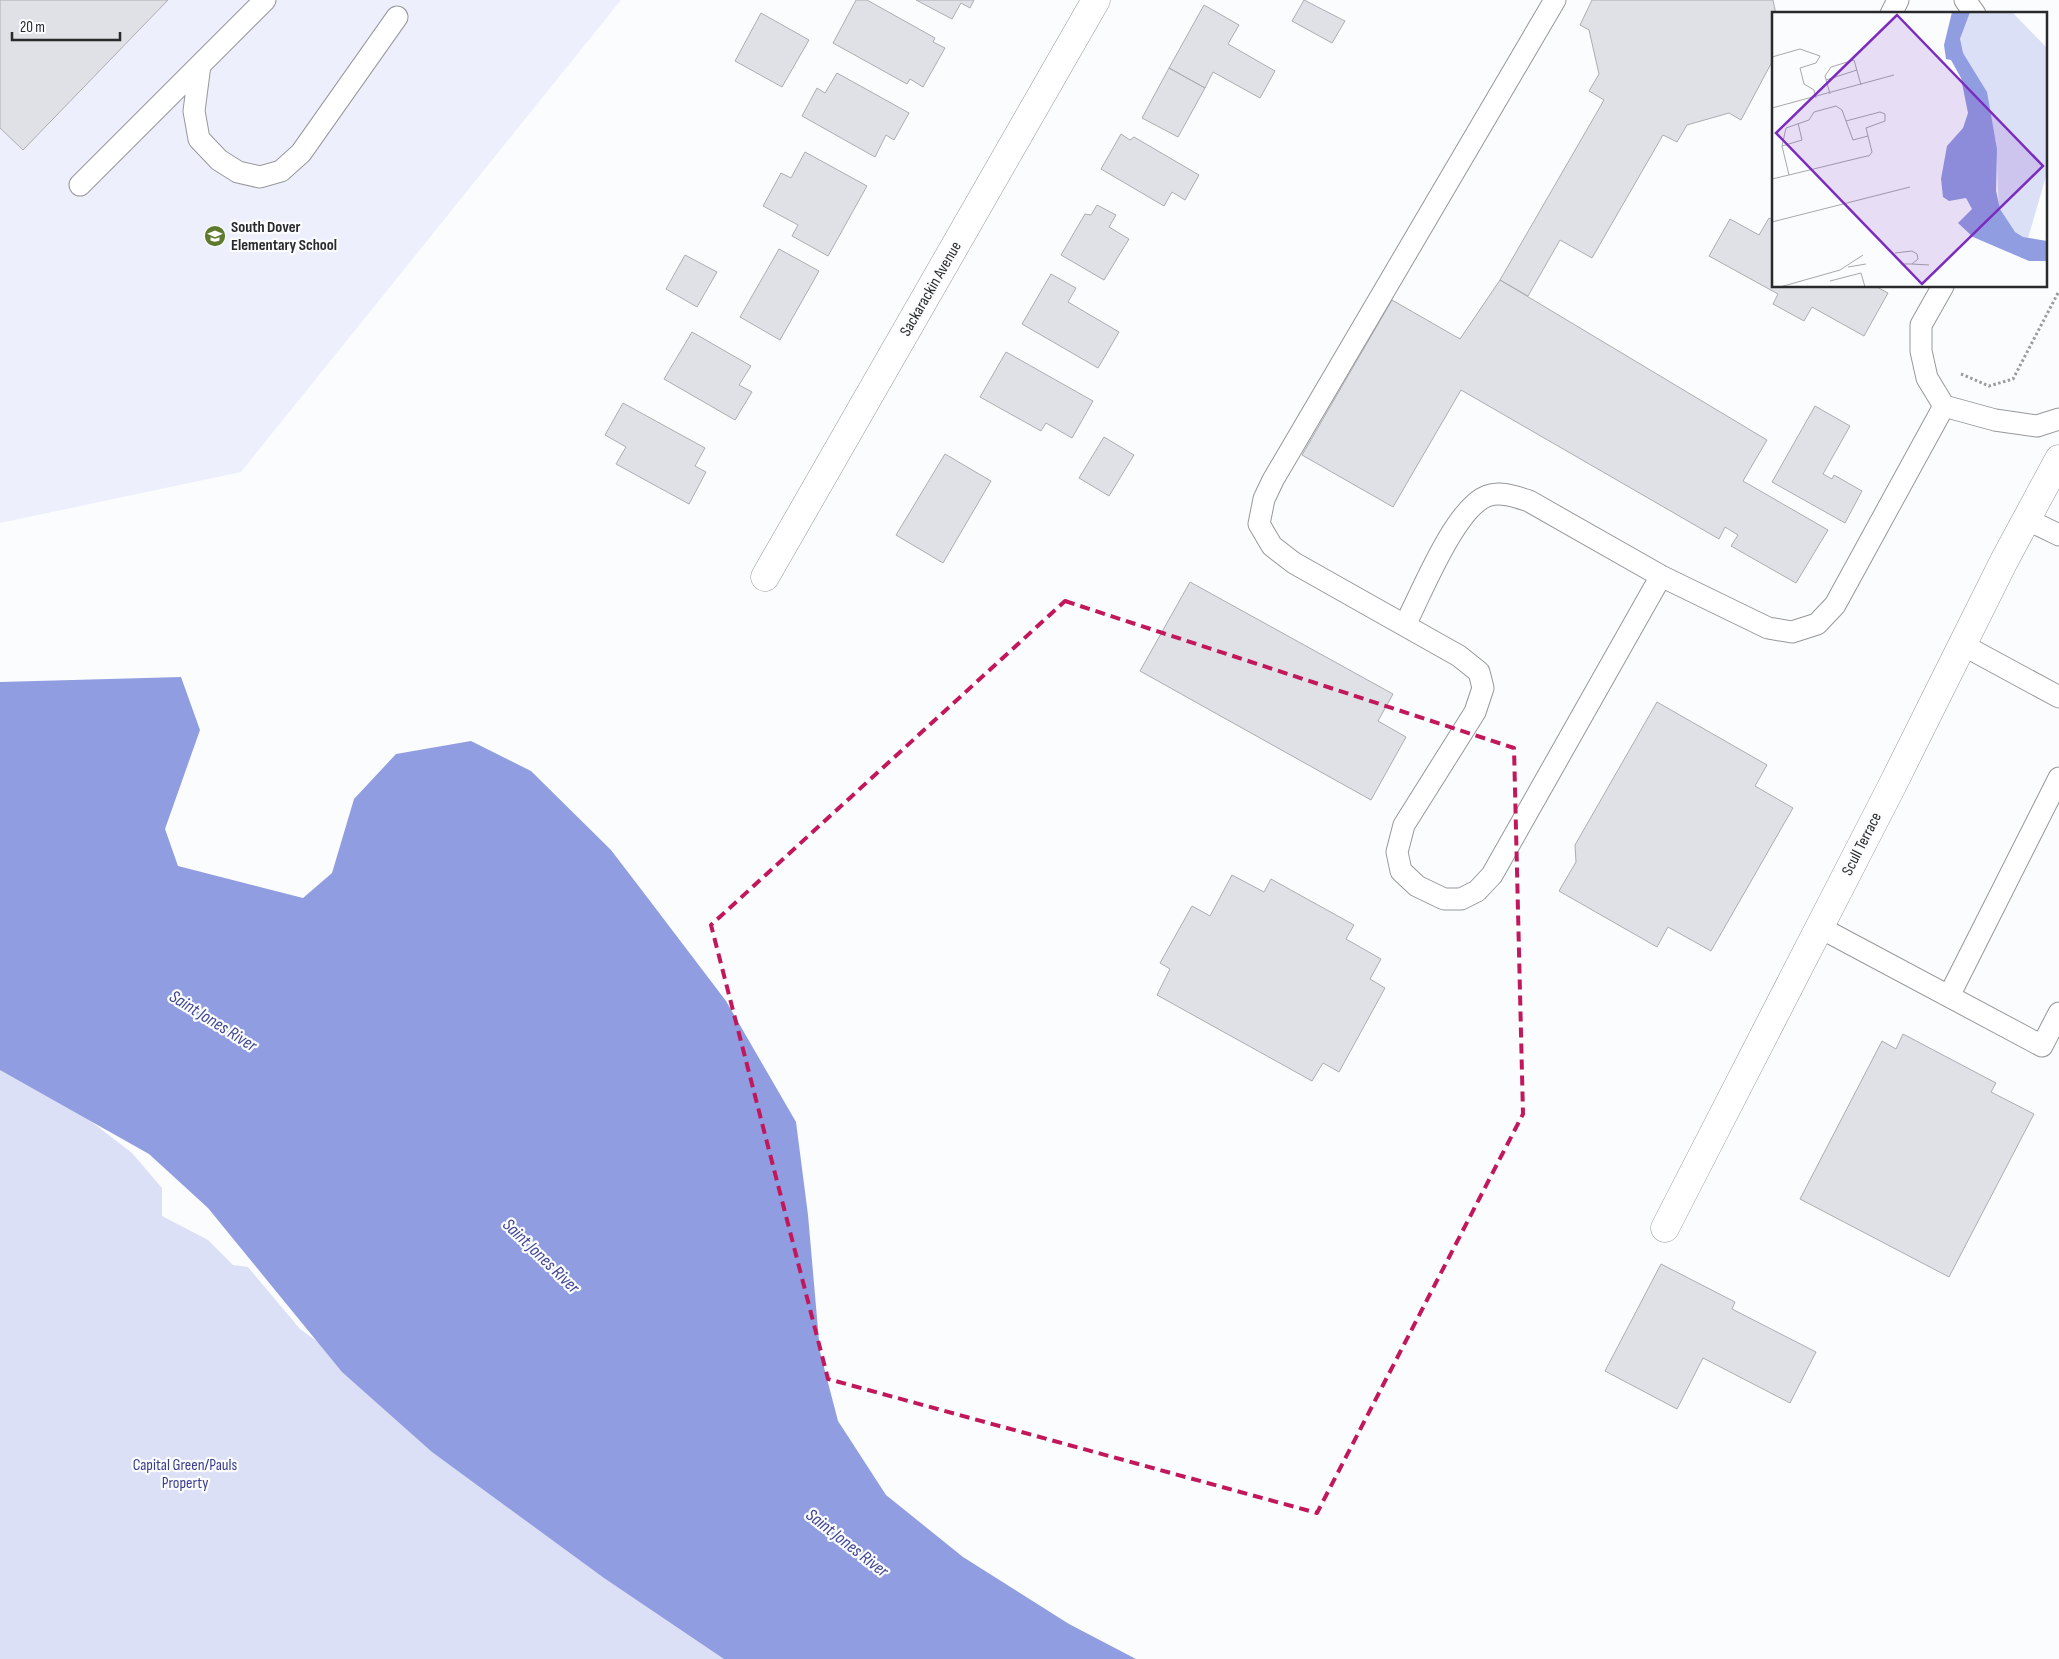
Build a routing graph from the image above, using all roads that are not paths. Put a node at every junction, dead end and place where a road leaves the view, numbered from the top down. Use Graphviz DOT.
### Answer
graph roads {
  1 [pos="265,0"];
  2 [pos="1096,0"];
  3 [pos="1555,0"];
  4 [pos="1898,0"];
  5 [pos="1964,0"];
  6 [pos="1892,12"];
  7 [pos="1973,12"];
  8 [pos="397,17"];
  9 [pos="200,65"];
  10 [pos="80,185"];
  11 [pos="1942,288"];
  12 [pos="1944,406"];
  13 [pos="2059,419"];
  14 [pos="2059,459"];
  15 [pos="2026,519"];
  16 [pos="2059,535"];
  17 [pos="1661,576"];
  18 [pos="765,577"];
  19 [pos="1405,625"];
  20 [pos="1963,645"];
  21 [pos="2059,697"];
  22 [pos="2059,778"];
  23 [pos="1819,927"];
  24 [pos="1949,996"];
  25 [pos="2059,1013"];
  26 [pos="1665,1228"];
  1 -- 9 [label="lane"];
  2 -- 18 [label="street, Sackarackin Avenue"];
  3 -- 19 [label="lane"];
  4 -- 6 [label="lane"];
  5 -- 7 [label="lane"];
  8 -- 9 [label="lane"];
  9 -- 10 [label="lane"];
  11 -- 12 [label="lane"];
  12 -- 13 [label="lane"];
  12 -- 17 [label="lane"];
  14 -- 15 [label="street, Scull Terrace"];
  15 -- 16 [label="lane"];
  15 -- 20 [label="street, Scull Terrace"];
  17 -- 19 [label="lane"];
  17 -- 19 [label="lane"];
  20 -- 21 [label="lane"];
  20 -- 23 [label="street, Scull Terrace"];
  22 -- 24 [label="lane"];
  23 -- 24 [label="lane"];
  23 -- 26 [label="street, Scull Terrace"];
  24 -- 25 [label="lane"];
}
